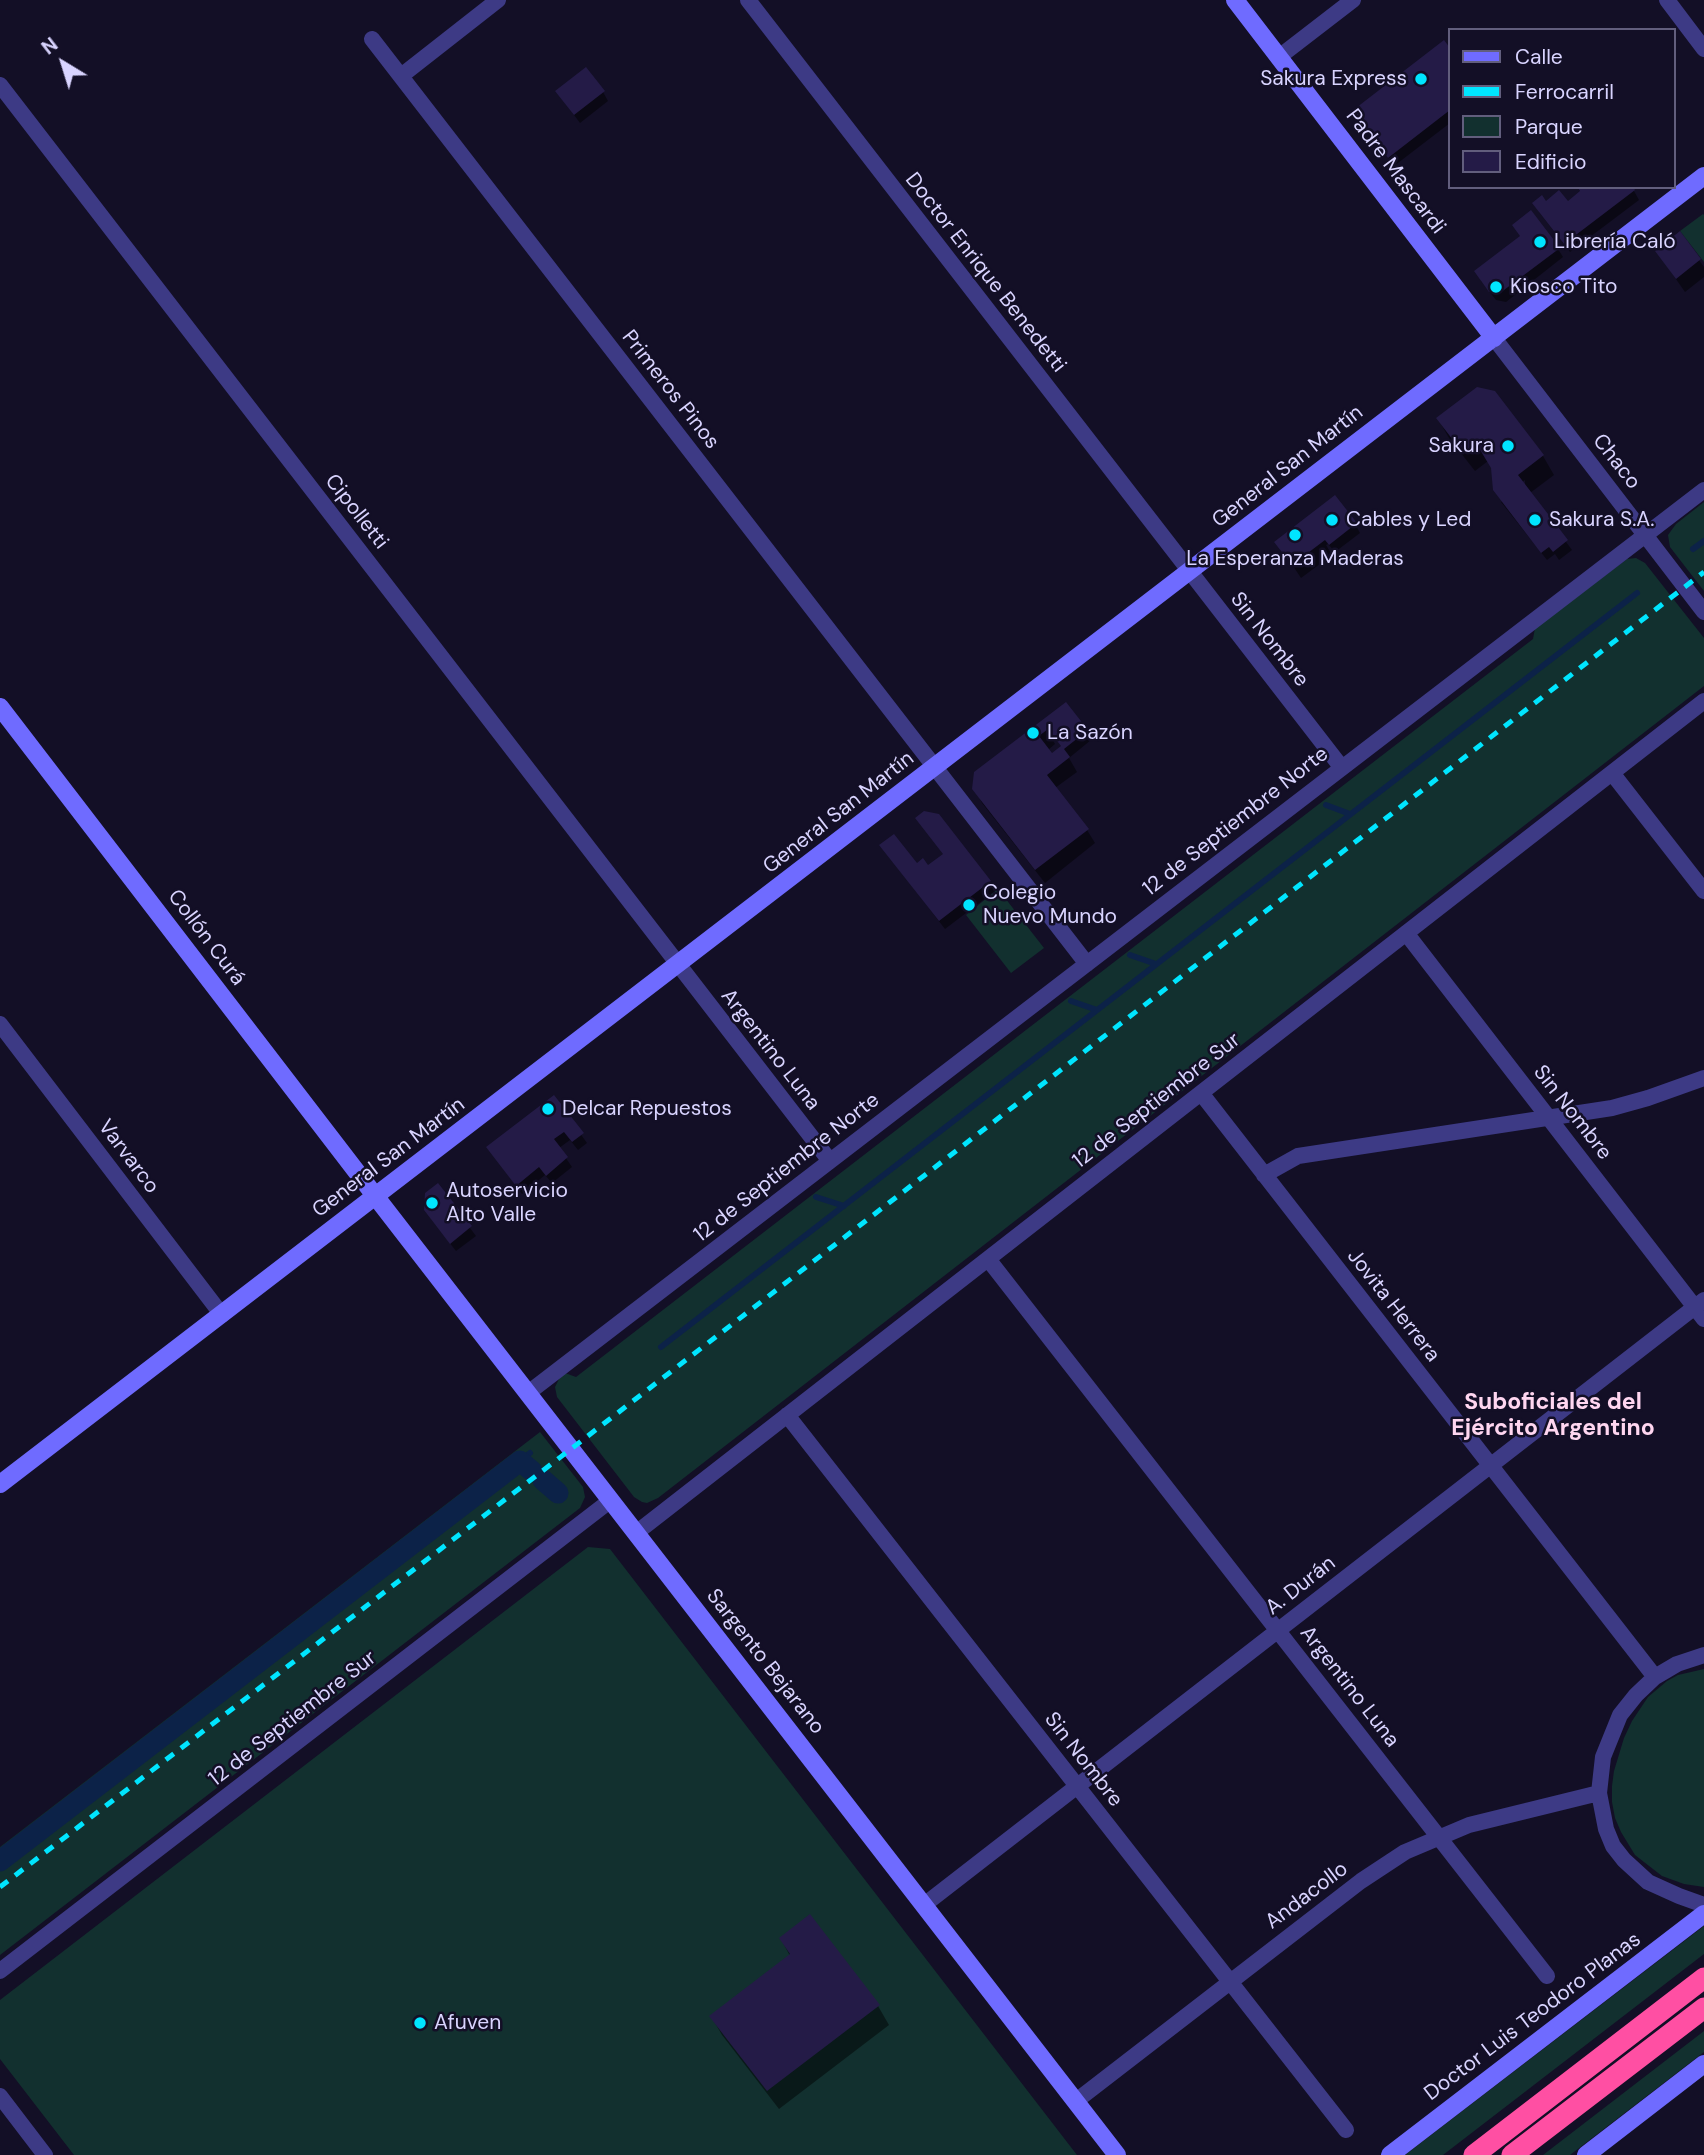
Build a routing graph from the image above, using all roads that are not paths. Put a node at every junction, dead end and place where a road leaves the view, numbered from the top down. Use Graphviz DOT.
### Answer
graph roads {
  1 [pos="498,0"];
  2 [pos="748,0"];
  3 [pos="1235,0"];
  4 [pos="1353,0"];
  5 [pos="1667,0"];
  6 [pos="372,39"];
  7 [pos="1704,49"];
  8 [pos="1279,57"];
  9 [pos="401,76"];
  10 [pos="0,85"];
  11 [pos="1704,176"];
  12 [pos="1494,338"];
  13 [pos="1704,490"];
  14 [pos="1645,535"];
  15 [pos="1190,572"];
  16 [pos="1704,612"];
  17 [pos="1704,701"];
  18 [pos="0,707"];
  19 [pos="935,767"];
  20 [pos="1342,768"];
  21 [pos="1612,773"];
  22 [pos="1704,891"];
  23 [pos="1406,933"];
  24 [pos="1087,964"];
  25 [pos="678,965"];
  26 [pos="0,1024"];
  27 [pos="1704,1078"];
  28 [pos="1200,1093"];
  29 [pos="1549,1118"];
  30 [pos="830,1161"];
  31 [pos="1264,1175"];
  32 [pos="376,1197"];
  33 [pos="988,1259"];
  34 [pos="1701,1308"];
  35 [pos="222,1315"];
  36 [pos="528,1393"];
  37 [pos="787,1415"];
  38 [pos="1490,1466"];
  39 [pos="0,1485"];
  40 [pos="611,1500"];
  41 [pos="636,1533"];
  42 [pos="1278,1630"];
  43 [pos="1704,1655"];
  44 [pos="1655,1677"];
  45 [pos="1077,1786"];
  46 [pos="1599,1793"];
  47 [pos="1438,1837"];
  48 [pos="924,1905"];
  49 [pos="1704,1905"];
  50 [pos="1704,1914"];
  51 [pos="0,1971"];
  52 [pos="1547,1976"];
  53 [pos="1704,1978"];
  54 [pos="1230,1982"];
  55 [pos="1704,2008"];
  56 [pos="1704,2064"];
  57 [pos="0,2096"];
  58 [pos="1076,2101"];
  59 [pos="1346,2130"];
  60 [pos="45,2155"];
  61 [pos="1117,2155"];
  62 [pos="1390,2155"];
  63 [pos="1474,2155"];
  64 [pos="1512,2155"];
  65 [pos="1586,2155"];
  1 -- 9 [label="street"];
  2 -- 15 [label="street, Doctor Enrique Benedetti"];
  3 -- 8 [label="main road, Padre Mascardi"];
  4 -- 8 [label="street"];
  5 -- 7 [label="street"];
  6 -- 9 [label="street, Primeros Pinos"];
  8 -- 12 [label="main road, Padre Mascardi"];
  9 -- 19 [label="street, Primeros Pinos"];
  10 -- 25 [label="street, Cipolletti"];
  11 -- 12 [label="main road, General San Martín"];
  12 -- 14 [label="street, Chaco"];
  12 -- 15 [label="main road, General San Martín"];
  13 -- 14 [label="street, 12 de Septiembre Norte"];
  14 -- 16 [label="street, Chaco"];
  14 -- 20 [label="street, 12 de Septiembre Norte"];
  15 -- 19 [label="main road, General San Martín"];
  15 -- 20 [label="street, Sin Nombre"];
  17 -- 21 [label="street, 12 de Septiembre Sur"];
  18 -- 32 [label="main road, Collón Curá"];
  19 -- 24 [label="street"];
  19 -- 25 [label="main road, General San Martín"];
  20 -- 24 [label="street, 12 de Septiembre Norte"];
  21 -- 22 [label="street"];
  21 -- 23 [label="street, 12 de Septiembre Sur"];
  23 -- 28 [label="street, 12 de Septiembre Sur"];
  23 -- 29 [label="street, Sin Nombre"];
  24 -- 30 [label="street, 12 de Septiembre Norte"];
  25 -- 30 [label="street, Argentino Luna"];
  25 -- 32 [label="main road, General San Martín"];
  26 -- 35 [label="street, Varvarco"];
  27 -- 29 [label="street"];
  28 -- 31 [label="street, Jovita Herrera"];
  28 -- 33 [label="street, 12 de Septiembre Sur"];
  29 -- 31 [label="street"];
  29 -- 34 [label="street, Sin Nombre"];
  30 -- 36 [label="street, 12 de Septiembre Norte"];
  31 -- 38 [label="street, Jovita Herrera"];
  32 -- 35 [label="main road, General San Martín"];
  32 -- 36 [label="main road, Sargento Bejarano"];
  33 -- 37 [label="street, 12 de Septiembre Sur"];
  33 -- 42 [label="street, Argentino Luna"];
  34 -- 38 [label="street, A. Durán"];
  35 -- 39 [label="main road, General San Martín"];
  36 -- 40 [label="main road, Sargento Bejarano"];
  37 -- 41 [label="street, 12 de Septiembre Sur"];
  37 -- 45 [label="street, Sin Nombre"];
  38 -- 42 [label="street, A. Durán"];
  38 -- 44 [label="street, Jovita Herrera"];
  40 -- 41 [label="main road, Sargento Bejarano"];
  40 -- 51 [label="street, 12 de Septiembre Sur"];
  41 -- 48 [label="main road, Sargento Bejarano"];
  42 -- 45 [label="street, A. Durán"];
  42 -- 47 [label="street, Argentino Luna"];
  43 -- 44 [label="street"];
  44 -- 46 [label="street"];
  45 -- 48 [label="street, A. Durán"];
  45 -- 54 [label="street, Sin Nombre"];
  46 -- 47 [label="street, Andacollo"];
  46 -- 49 [label="street"];
  47 -- 52 [label="street, Argentino Luna"];
  47 -- 54 [label="street, Andacollo"];
  48 -- 58 [label="main road, Sargento Bejarano"];
  50 -- 62 [label="main road, Doctor Luis Teodoro Planas"];
  53 -- 63 [label="highway"];
  54 -- 58 [label="street, Andacollo"];
  54 -- 59 [label="street, Sin Nombre"];
  55 -- 64 [label="highway"];
  56 -- 65 [label="main road"];
  57 -- 60 [label="street"];
  58 -- 61 [label="main road, Sargento Bejarano"];
}
